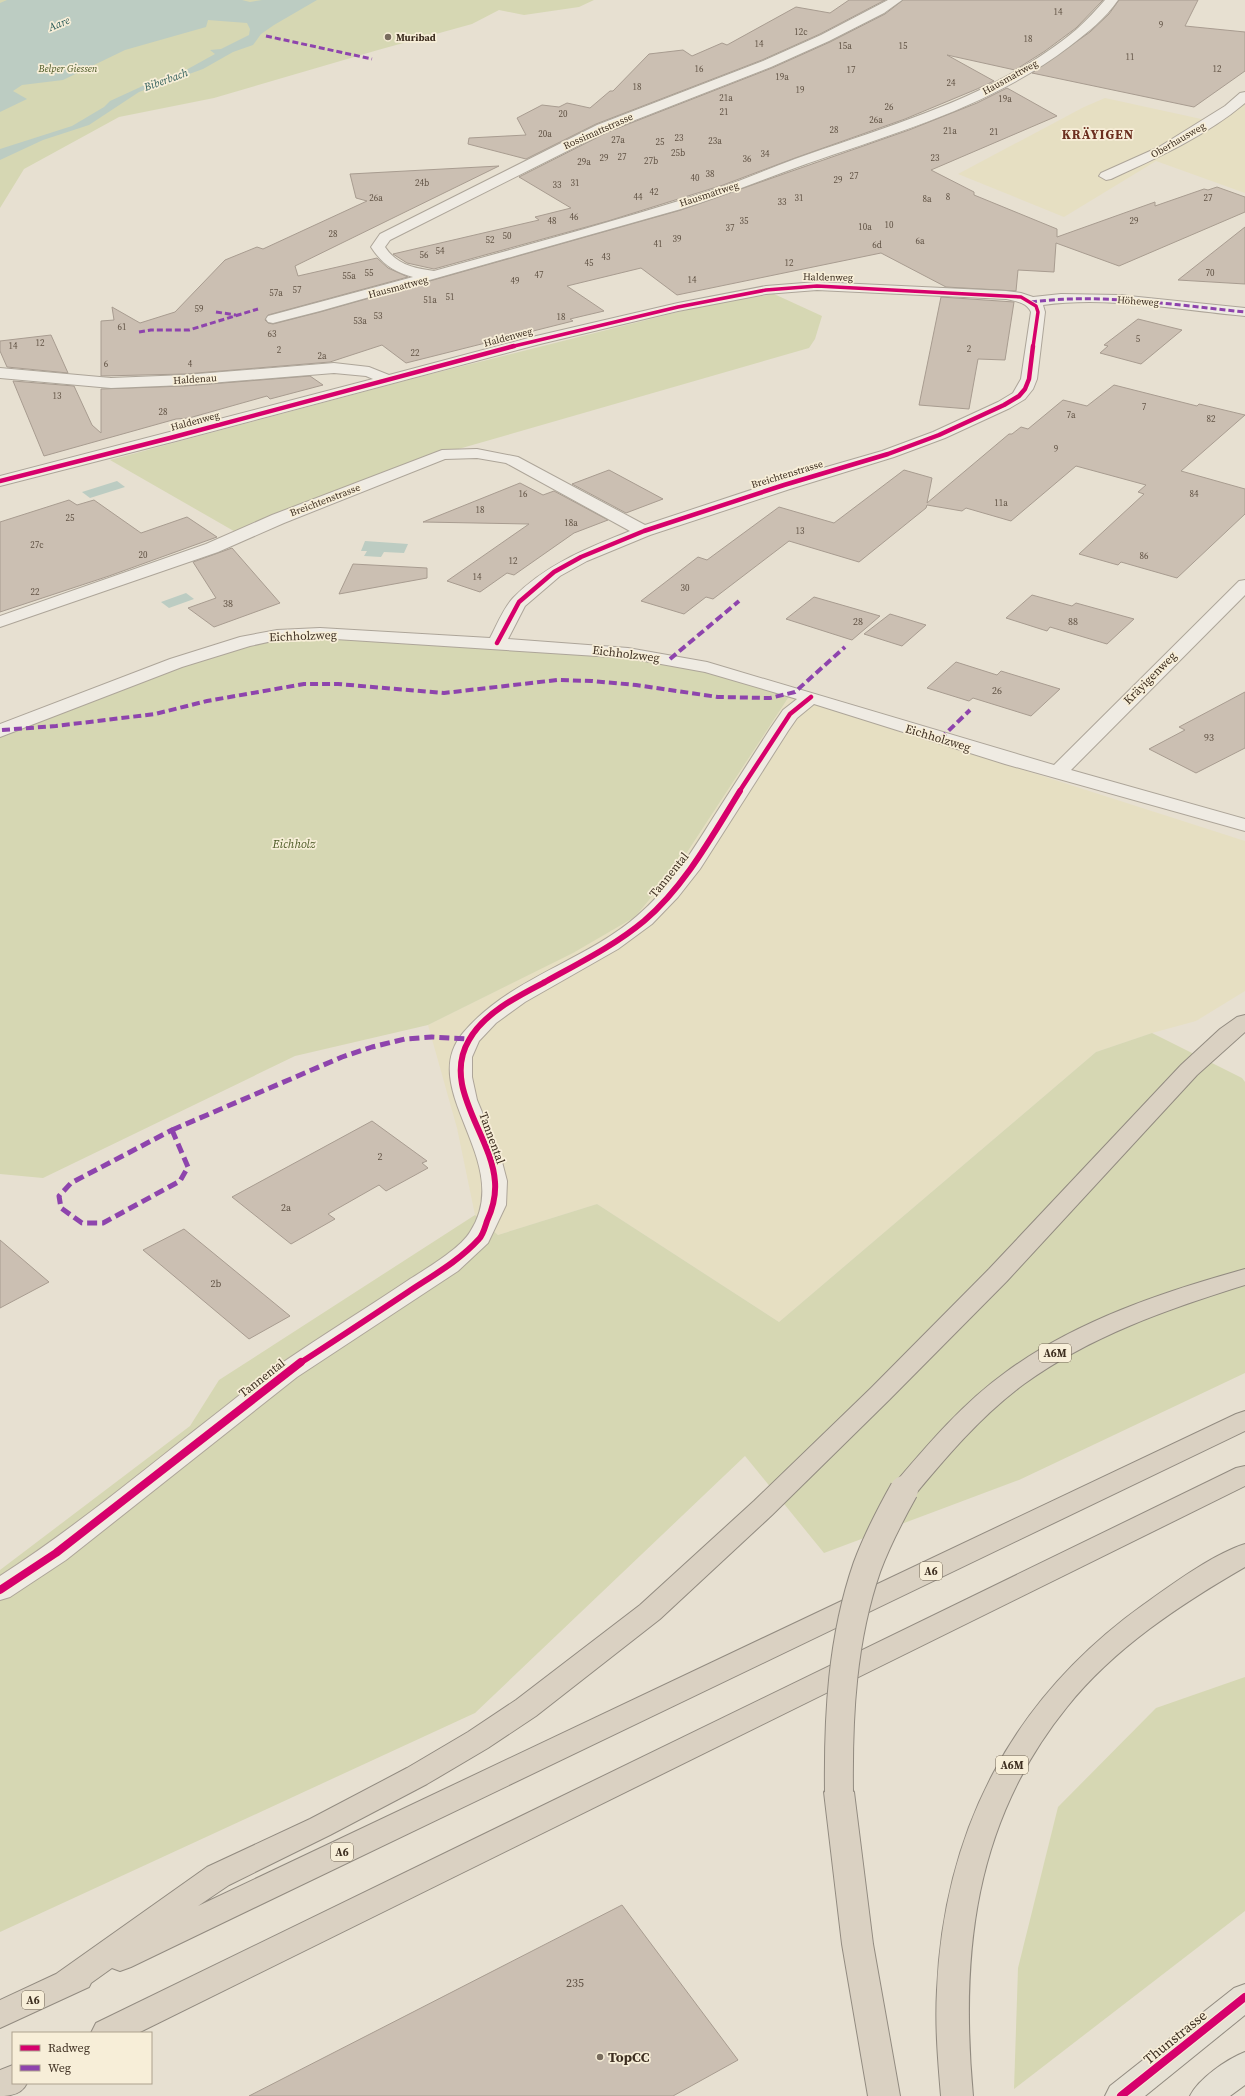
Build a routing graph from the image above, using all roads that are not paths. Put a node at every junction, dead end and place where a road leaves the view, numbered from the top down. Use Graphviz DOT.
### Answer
graph roads {
  1 [pos="896,0"];
  2 [pos="1112,0"];
  3 [pos="1245,96"];
  4 [pos="1106,176"];
  5 [pos="443,275"];
  6 [pos="1245,298"];
  7 [pos="1031,302"];
  8 [pos="1240,311"];
  9 [pos="274,319"];
  10 [pos="0,373"];
  11 [pos="388,380"];
  12 [pos="0,481"];
  13 [pos="644,531"];
  14 [pos="1245,585"];
  15 [pos="0,622"];
  16 [pos="497,643"];
  17 [pos="811,697"];
  18 [pos="0,731"];
  19 [pos="1058,772"];
  20 [pos="1245,825"];
  21 [pos="1245,1022"];
  22 [pos="1245,1277"];
  23 [pos="1245,1420"];
  24 [pos="1245,1475"];
  25 [pos="1245,1554"];
  26 [pos="0,1590"];
  27 [pos="66,1984"];
  28 [pos="1245,1997"];
  29 [pos="0,2015"];
  30 [pos="110,2032"];
  31 [pos="1245,2066"];
  32 [pos="12,2080"];
  33 [pos="956,2084"];
  34 [pos="0,2086"];
  35 [pos="884,2096"];
  36 [pos="1121,2096"];
  37 [pos="1206,2096"];
  1 -- 5 [label="street, Rossimattstrasse"];
  2 -- 5 [label="street, Hausmattweg"];
  3 -- 4 [label="street, Oberhausweg"];
  5 -- 9 [label="street, Hausmattweg"];
  6 -- 8 [label="street"];
  7 -- 8 [label="street, Höheweg"];
  7 -- 11 [label="street, Haldenweg"];
  7 -- 13 [label="street, Breichtenstrasse"];
  10 -- 11 [label="street, Haldenau"];
  11 -- 12 [label="street, Haldenweg"];
  13 -- 15 [label="street, Breichtenstrasse"];
  13 -- 16 [label="street, Breichtenstrasse"];
  14 -- 19 [label="street, Kräyigenweg"];
  16 -- 17 [label="street, Eichholzweg"];
  16 -- 18 [label="street, Eichholzweg"];
  17 -- 19 [label="street, Eichholzweg"];
  17 -- 26 [label="street, Tannental"];
  19 -- 20 [label="street, Eichholzweg"];
  21 -- 27 [label="highway"];
  22 -- 35 [label="highway, A6M, bridge"];
  23 -- 27 [label="highway, A6"];
  24 -- 30 [label="highway"];
  25 -- 33 [label="highway, A6M"];
  27 -- 29 [label="highway, A6"];
  28 -- 36 [label="main road, Thunstrasse"];
  31 -- 37 [label="main road"];
  32 -- 34 [label="highway"];
}
